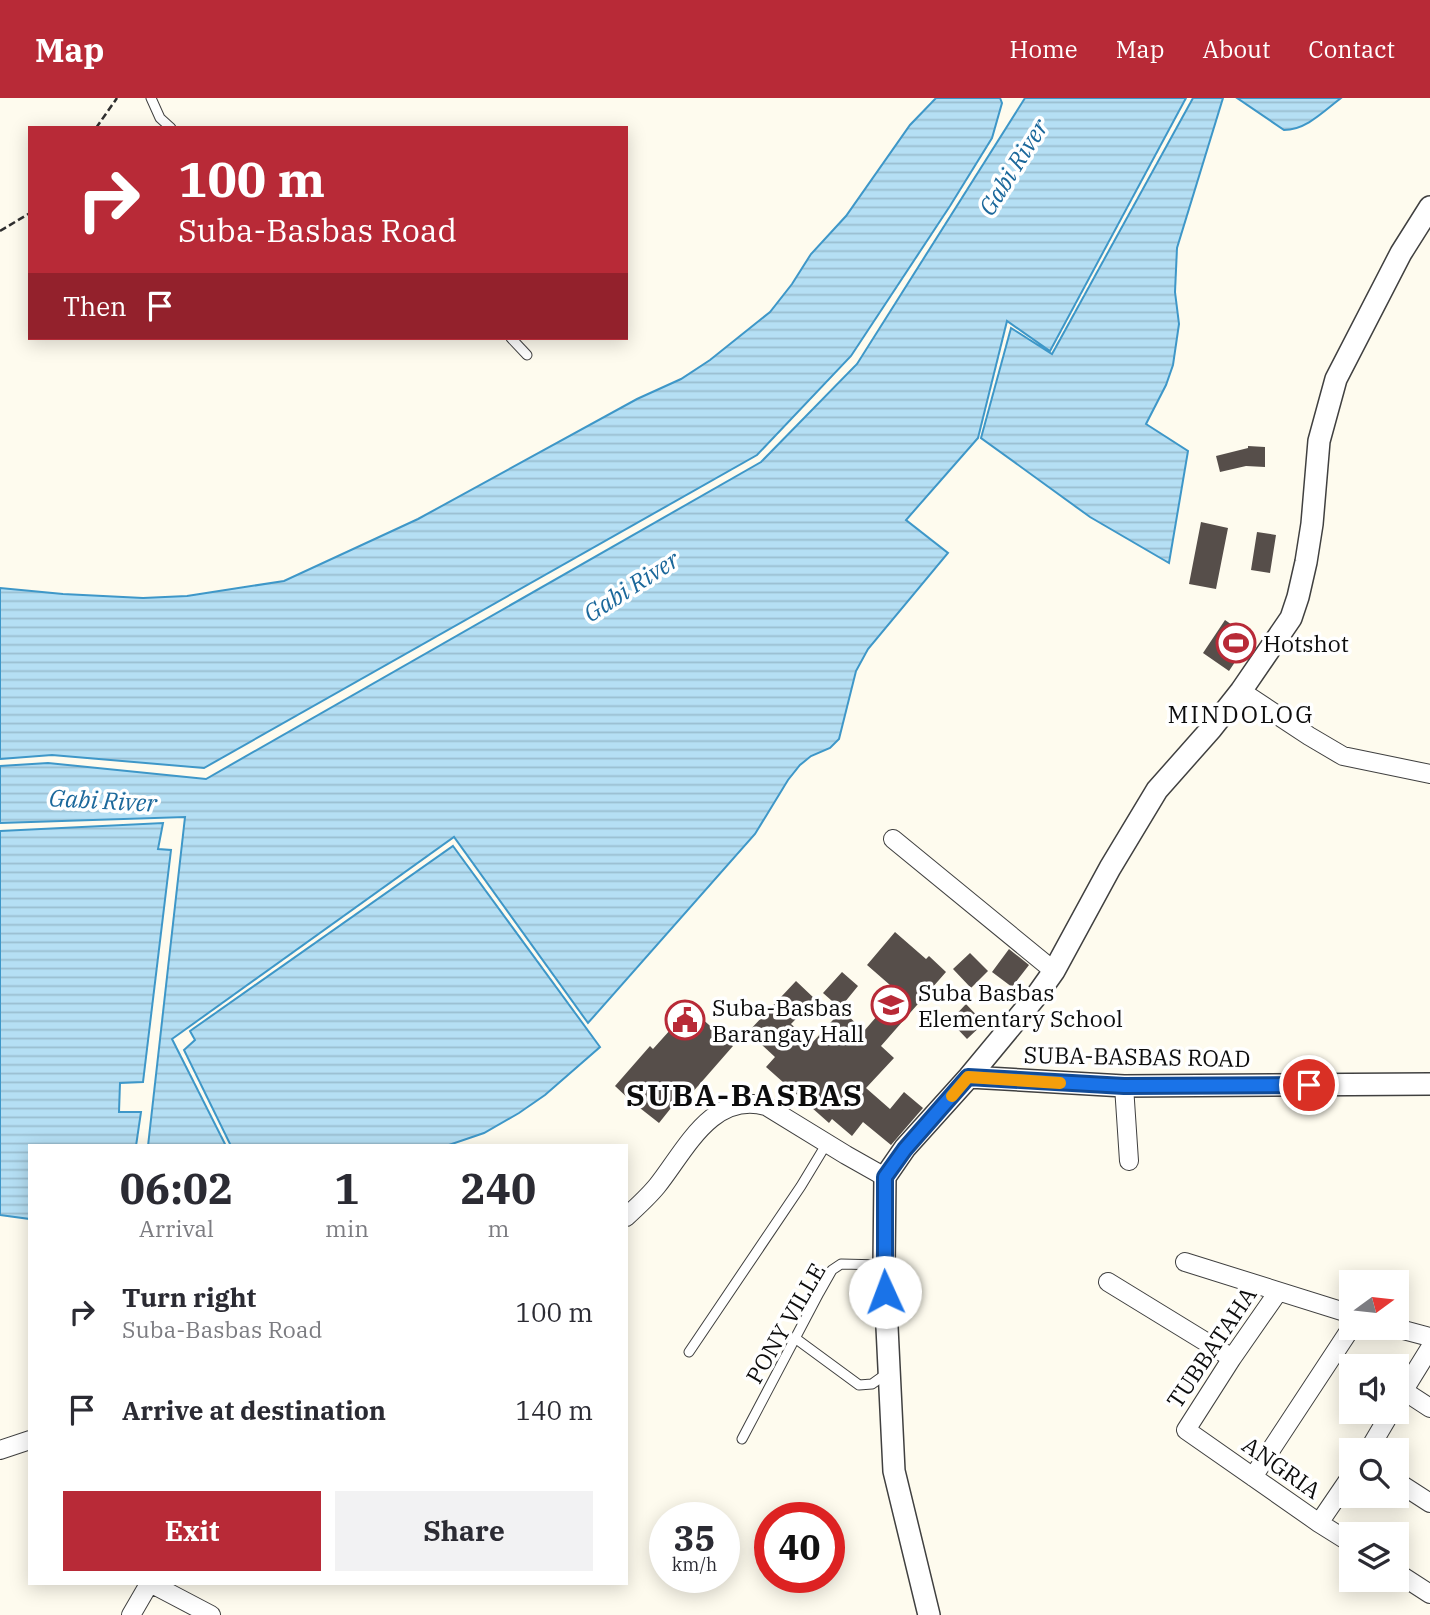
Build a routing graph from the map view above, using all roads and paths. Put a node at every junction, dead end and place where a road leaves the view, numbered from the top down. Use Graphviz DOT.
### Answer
graph roads {
  1 [pos="117,98"];
  2 [pos="151,98"];
  3 [pos="97,126"];
  4 [pos="169,126"];
  5 [pos="1430,207"];
  6 [pos="28,214"];
  7 [pos="0,230"];
  8 [pos="513,340"];
  9 [pos="527,355"];
  10 [pos="1241,691"];
  11 [pos="1430,774"];
  12 [pos="893,839"];
  13 [pos="1055,971"];
  14 [pos="968,1077"];
  15 [pos="1430,1084"];
  16 [pos="1124,1086"];
  17 [pos="827,1143"];
  18 [pos="1129,1161"];
  19 [pos="885,1177"];
  20 [pos="628,1215"];
  21 [pos="1185,1262"];
  22 [pos="884,1265"];
  23 [pos="1108,1282"];
  24 [pos="1278,1292"];
  25 [pos="1339,1310"];
  26 [pos="1409,1331"];
  27 [pos="1430,1337"];
  28 [pos="795,1338"];
  29 [pos="1343,1340"];
  30 [pos="1430,1348"];
  31 [pos="689,1352"];
  32 [pos="1232,1358"];
  33 [pos="889,1372"];
  34 [pos="1409,1382"];
  35 [pos="1409,1400"];
  36 [pos="1430,1408"];
  37 [pos="1186,1430"];
  38 [pos="742,1439"];
  39 [pos="28,1441"];
  40 [pos="0,1450"];
  41 [pos="1253,1477"];
  42 [pos="1409,1489"];
  43 [pos="1339,1494"];
  44 [pos="1430,1503"];
  45 [pos="1319,1523"];
  46 [pos="1339,1536"];
  47 [pos="1409,1580"];
  48 [pos="149,1585"];
  49 [pos="152,1585"];
  50 [pos="1430,1594"];
  51 [pos="131,1615"];
  52 [pos="211,1615"];
  53 [pos="929,1615"];
  1 -- 3 [label="path"];
  2 -- 4 [label="lane"];
  5 -- 10 [label="street, SUBA-BASBAS ROAD"];
  6 -- 7 [label="path"];
  8 -- 9 [label="lane"];
  10 -- 11 [label="street"];
  10 -- 13 [label="street, SUBA-BASBAS ROAD"];
  12 -- 13 [label="street"];
  13 -- 14 [label="street, SUBA-BASBAS ROAD"];
  14 -- 16 [label="street, SUBA-BASBAS ROAD"];
  14 -- 19 [label="street, SUBA-BASBAS ROAD"];
  15 -- 16 [label="street, SUBA-BASBAS ROAD"];
  16 -- 18 [label="street"];
  17 -- 19 [label="street"];
  17 -- 20 [label="street"];
  17 -- 31 [label="lane"];
  19 -- 22 [label="street"];
  21 -- 24 [label="street"];
  22 -- 28 [label="lane, PONY VILLE"];
  22 -- 33 [label="street"];
  23 -- 32 [label="street"];
  24 -- 25 [label="street"];
  24 -- 32 [label="street, TUBBATAHA"];
  26 -- 27 [label="street"];
  28 -- 33 [label="lane"];
  28 -- 38 [label="lane, PONY VILLE"];
  29 -- 41 [label="street"];
  30 -- 34 [label="street"];
  32 -- 37 [label="street, TUBBATAHA"];
  33 -- 53 [label="street"];
  35 -- 36 [label="street"];
  37 -- 41 [label="street, ANGRIA"];
  39 -- 40 [label="street"];
  41 -- 45 [label="street, ANGRIA"];
  42 -- 44 [label="street"];
  43 -- 45 [label="street"];
  45 -- 46 [label="street, ANGRIA"];
  47 -- 50 [label="street"];
  48 -- 51 [label="street"];
  49 -- 52 [label="street"];
}
